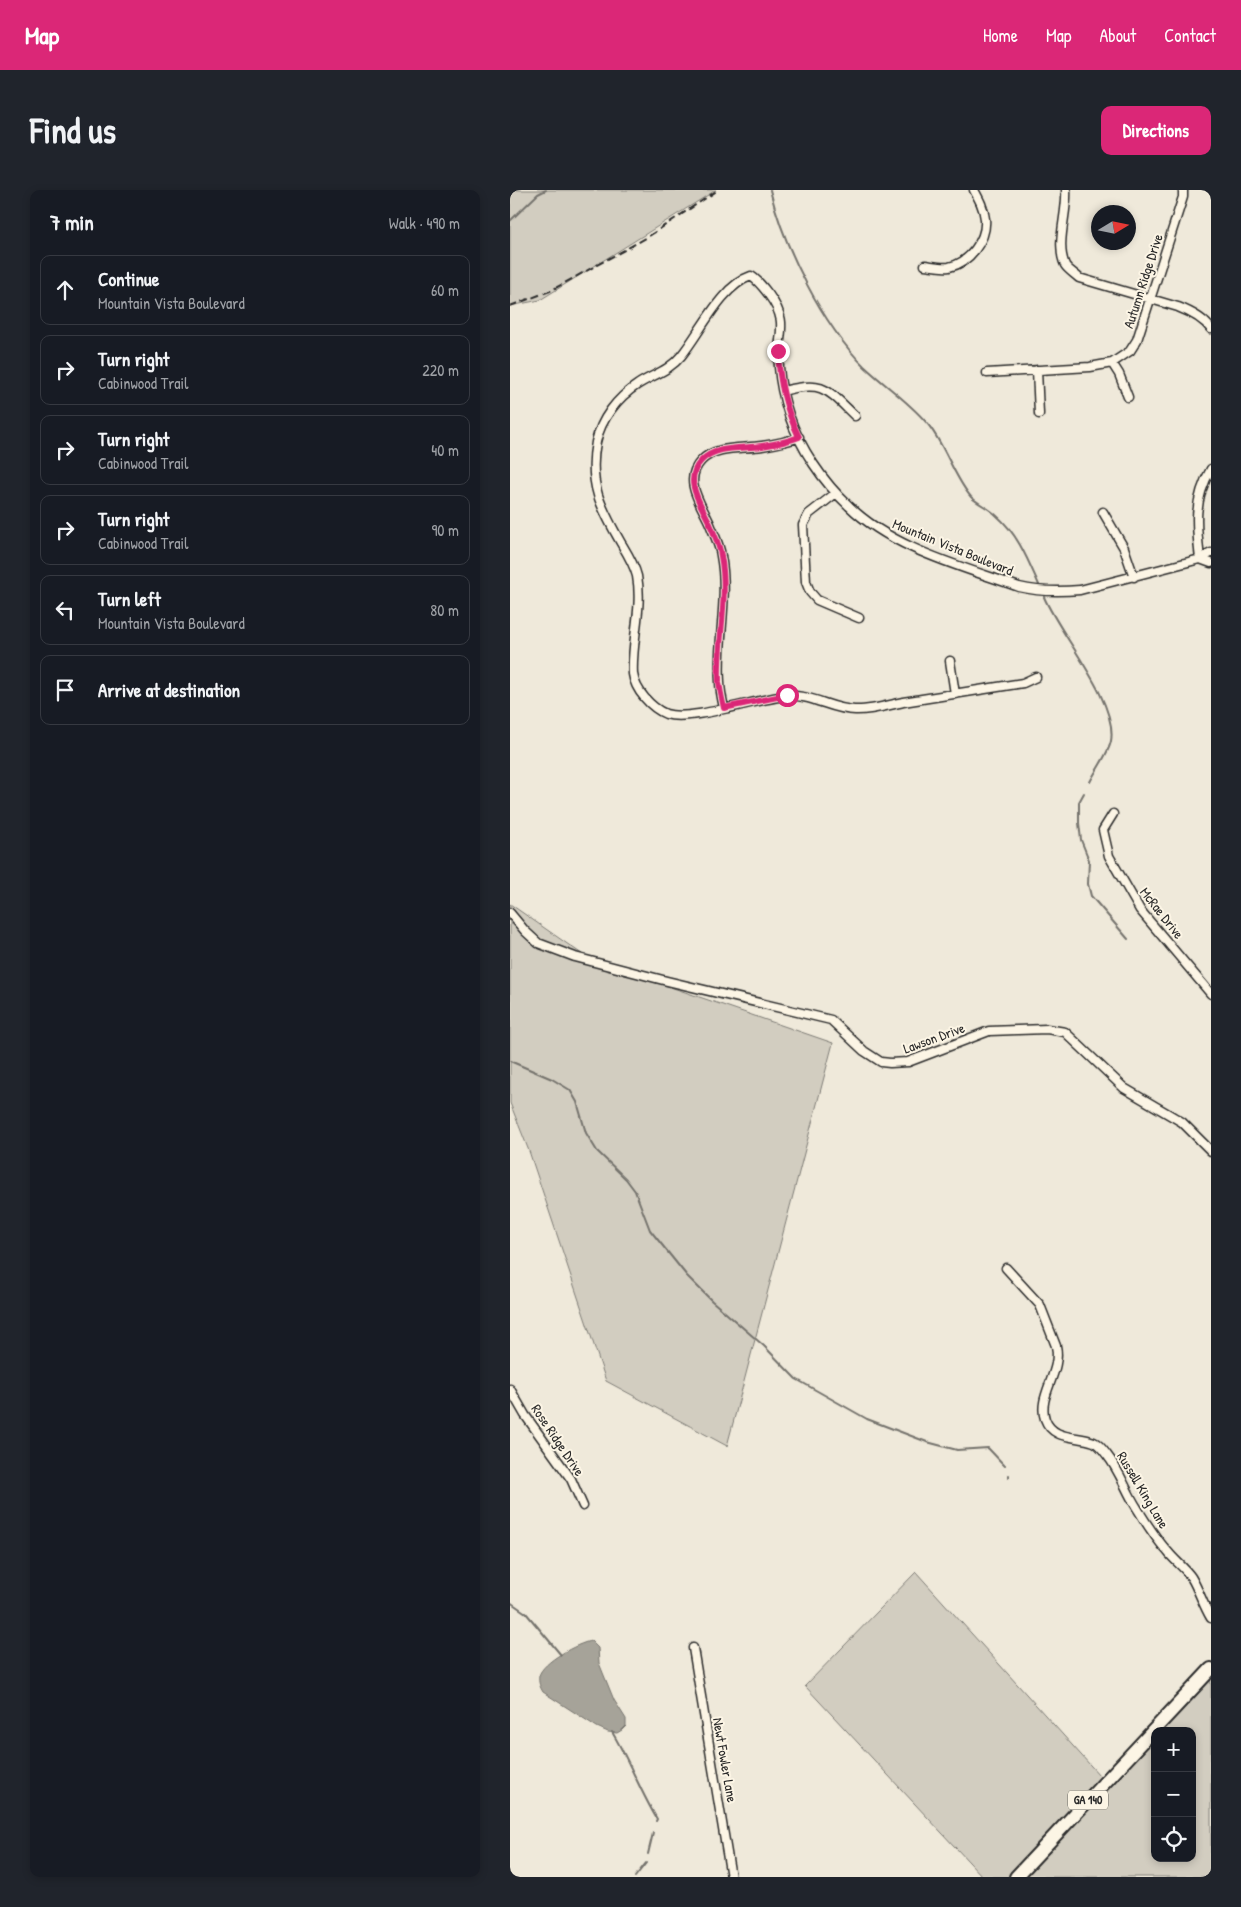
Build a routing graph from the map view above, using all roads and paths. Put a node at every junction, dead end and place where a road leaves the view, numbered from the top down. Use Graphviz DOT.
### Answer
graph roads {
  1 [pos="974,190"];
  2 [pos="1066,190"];
  3 [pos="1183,190"];
  4 [pos="925,265"];
  5 [pos="1151,299"];
  6 [pos="1211,329"];
  7 [pos="1112,363"];
  8 [pos="1037,370"];
  9 [pos="987,373"];
  10 [pos="783,391"];
  11 [pos="1128,398"];
  12 [pos="1039,414"];
  13 [pos="854,416"];
  14 [pos="799,437"];
  15 [pos="1211,469"];
  16 [pos="836,493"];
  17 [pos="1103,512"];
  18 [pos="1211,553"];
  19 [pos="1200,559"];
  20 [pos="1211,563"];
  21 [pos="1134,576"];
  22 [pos="859,618"];
  23 [pos="950,661"];
  24 [pos="1036,677"];
  25 [pos="956,694"];
  26 [pos="724,708"];
  27 [pos="1113,814"];
  28 [pos="510,913"];
  29 [pos="1211,994"];
  30 [pos="1211,1151"];
  31 [pos="1006,1268"];
  32 [pos="510,1389"];
  33 [pos="583,1506"];
  34 [pos="1211,1618"];
  35 [pos="693,1648"];
  36 [pos="1210,1671"];
  37 [pos="731,1877"];
  38 [pos="1016,1877"];
  1 -- 4 [label="street"];
  2 -- 5 [label="street"];
  3 -- 5 [label="street, Autumn Ridge Drive"];
  5 -- 6 [label="street"];
  5 -- 7 [label="street, Autumn Ridge Drive"];
  7 -- 8 [label="street, Autumn Ridge Drive"];
  7 -- 11 [label="street"];
  8 -- 9 [label="street, Autumn Ridge Drive"];
  8 -- 12 [label="street"];
  10 -- 13 [label="street"];
  10 -- 14 [label="street, Mountain Vista Boulevard"];
  10 -- 26 [label="street, Mountain Vista Boulevard"];
  14 -- 16 [label="street, Mountain Vista Boulevard"];
  14 -- 26 [label="street"];
  15 -- 19 [label="street"];
  16 -- 21 [label="street, Mountain Vista Boulevard"];
  16 -- 22 [label="street"];
  17 -- 21 [label="street"];
  18 -- 19 [label="street, Mountain Vista Boulevard"];
  19 -- 20 [label="street"];
  19 -- 21 [label="street, Mountain Vista Boulevard"];
  23 -- 25 [label="street"];
  24 -- 25 [label="street, Mountain Vista Boulevard"];
  25 -- 26 [label="street, Mountain Vista Boulevard"];
  27 -- 29 [label="street, McRae Drive"];
  28 -- 30 [label="street, Lawson Drive"];
  31 -- 34 [label="street, Russell King Lane"];
  32 -- 33 [label="street, Rose Ridge Drive"];
  35 -- 37 [label="street, Newt Fowler Lane"];
  36 -- 38 [label="main road, GA 140"];
}
